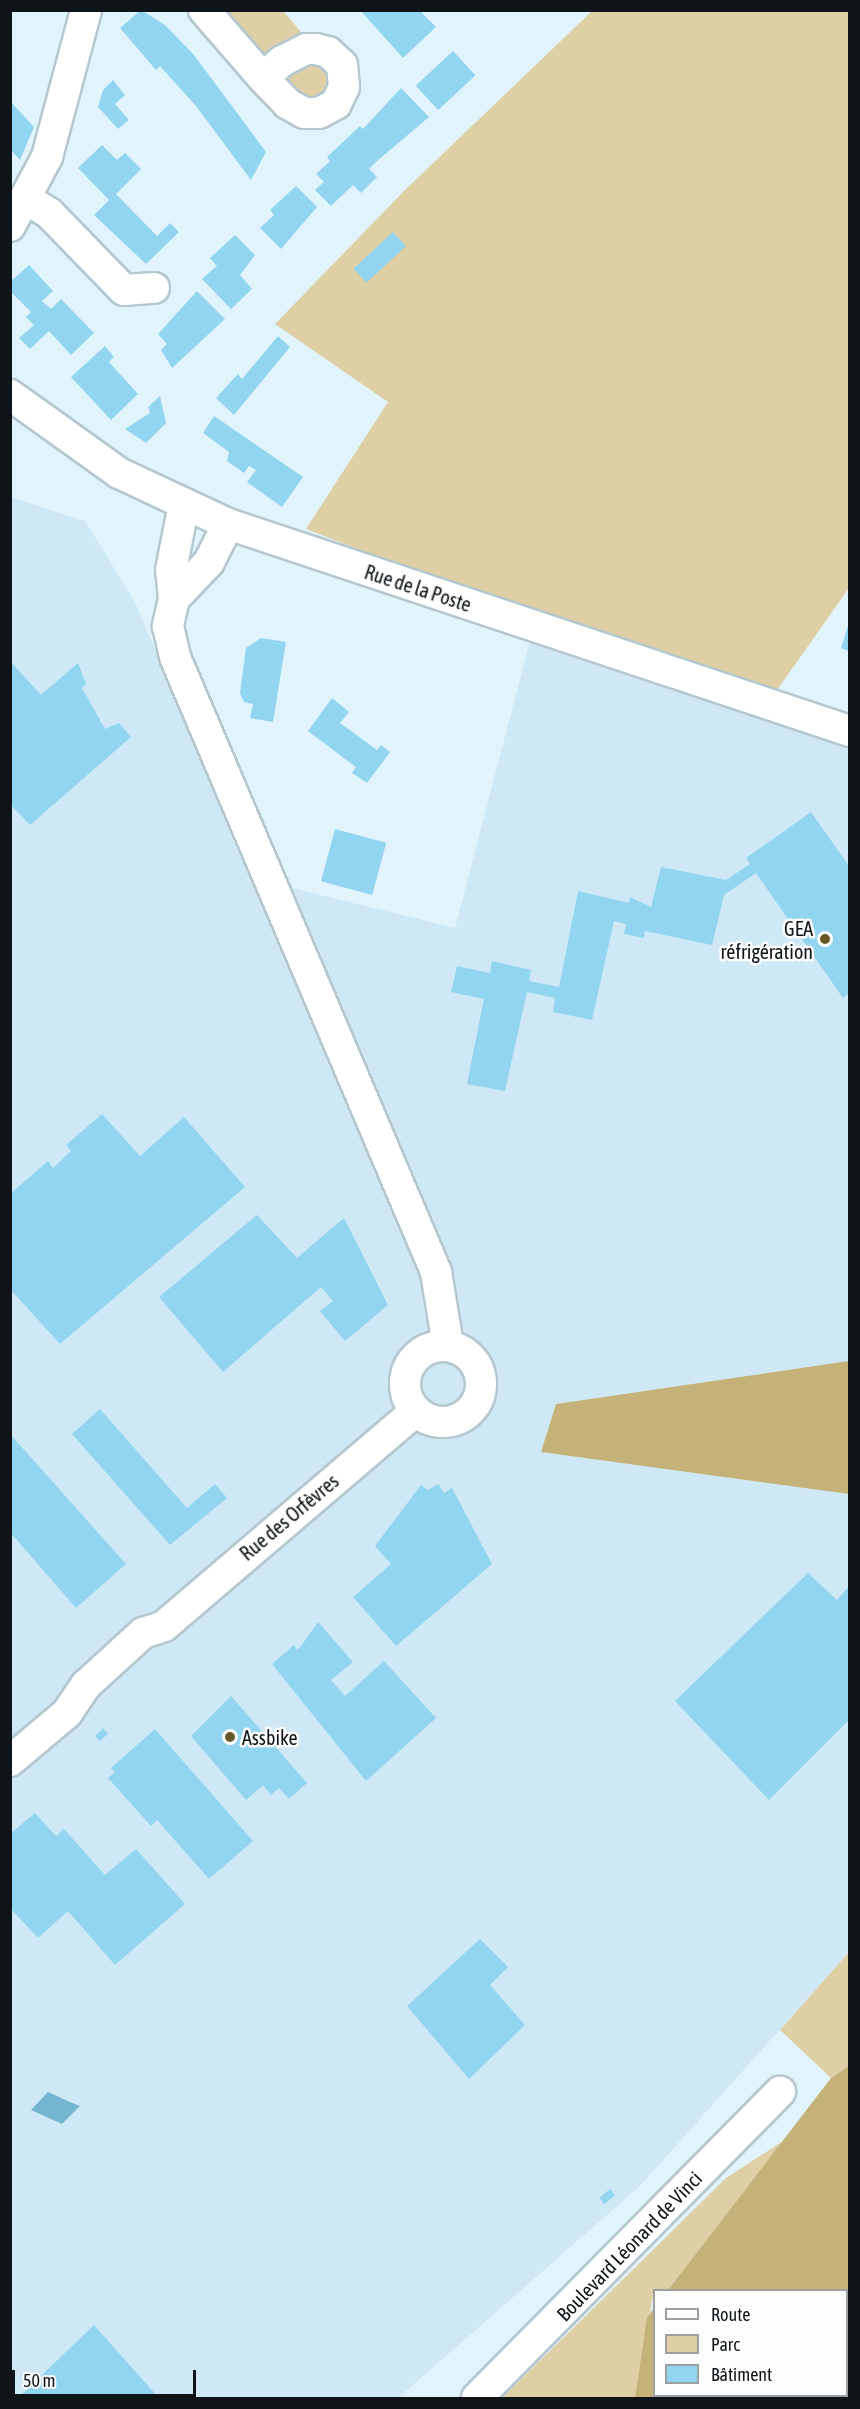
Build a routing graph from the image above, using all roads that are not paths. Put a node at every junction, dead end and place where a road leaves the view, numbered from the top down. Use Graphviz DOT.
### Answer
graph roads {
  1 [pos="86,10"];
  2 [pos="204,10"];
  3 [pos="263,78"];
  4 [pos="28,200"];
  5 [pos="10,226"];
  6 [pos="154,288"];
  7 [pos="10,395"];
  8 [pos="183,504"];
  9 [pos="228,524"];
  10 [pos="174,599"];
  11 [pos="849,731"];
  12 [pos="448,1345"];
  13 [pos="416,1411"];
  14 [pos="10,1761"];
  15 [pos="780,2092"];
  16 [pos="477,2398"];
  1 -- 4 [label="street"];
  2 -- 3 [label="street"];
  4 -- 5 [label="street"];
  4 -- 6 [label="street"];
  7 -- 8 [label="street, Rue de la Poste"];
  8 -- 9 [label="street, Rue de la Poste"];
  8 -- 10 [label="street"];
  9 -- 10 [label="street"];
  9 -- 11 [label="street, Rue de la Poste"];
  10 -- 12 [label="street"];
  12 -- 13 [label="street"];
  12 -- 13 [label="street"];
  13 -- 14 [label="street, Rue des Orfèvres"];
  15 -- 16 [label="street, Boulevard Léonard de Vinci"];
}
